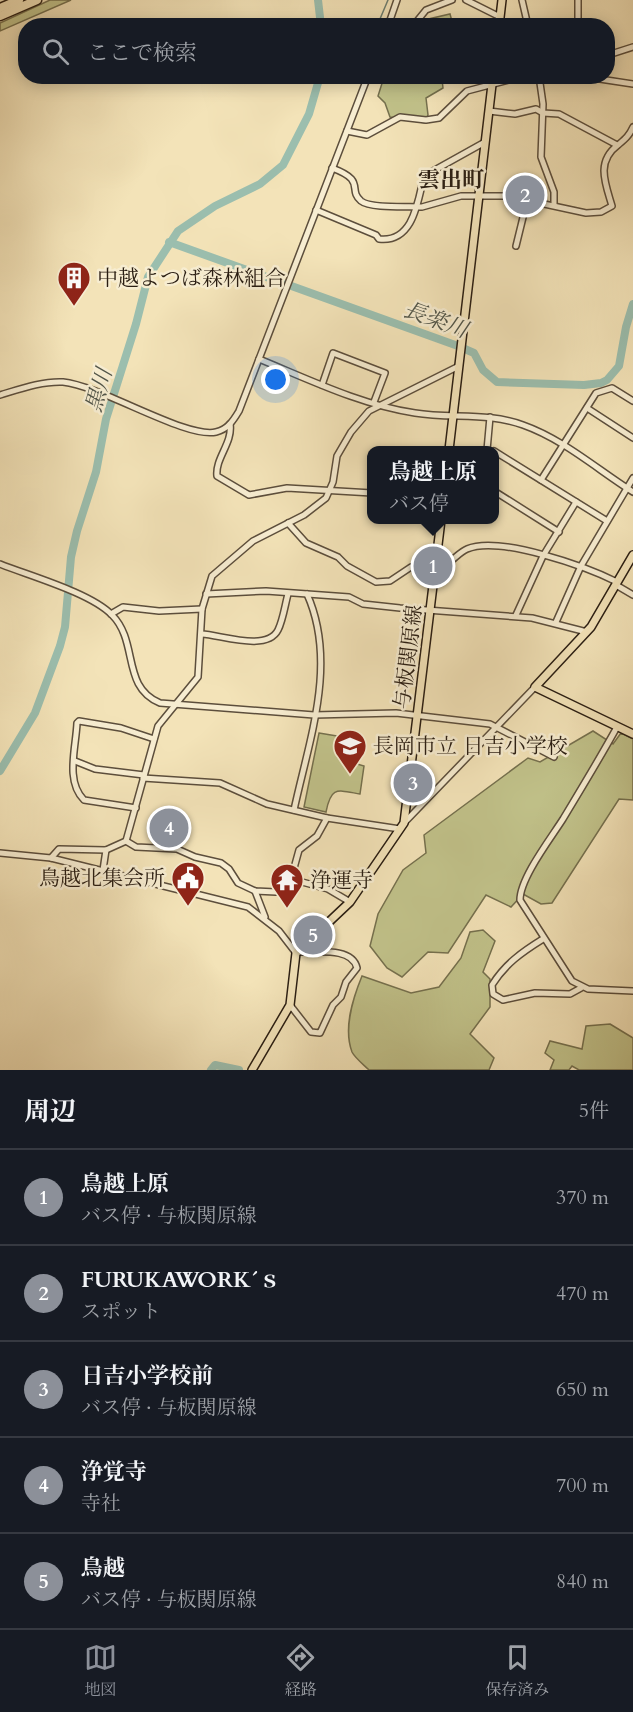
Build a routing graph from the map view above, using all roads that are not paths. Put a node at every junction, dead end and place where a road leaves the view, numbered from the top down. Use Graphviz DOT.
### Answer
graph roads {
  1 [pos="19,0"];
  2 [pos="37,0"];
  3 [pos="397,0"];
  4 [pos="452,0"];
  5 [pos="466,0"];
  6 [pos="502,0"];
  7 [pos="522,0"];
  8 [pos="578,0"];
  9 [pos="0,8"];
  10 [pos="0,16"];
  11 [pos="391,18"];
  12 [pos="420,18"];
  13 [pos="495,18"];
  14 [pos="500,18"];
  15 [pos="526,18"];
  16 [pos="578,18"];
  17 [pos="633,47"];
  18 [pos="615,53"];
  19 [pos="615,81"];
  20 [pos="365,84"];
  21 [pos="498,84"];
  22 [pos="539,84"];
  23 [pos="633,84"];
  24 [pos="492,86"];
  25 [pos="489,111"];
  26 [pos="543,113"];
  27 [pos="633,127"];
  28 [pos="347,132"];
  29 [pos="485,142"];
  30 [pos="617,145"];
  31 [pos="332,168"];
  32 [pos="479,196"];
  33 [pos="527,201"];
  34 [pos="554,204"];
  35 [pos="416,207"];
  36 [pos="316,210"];
  37 [pos="516,246"];
  38 [pos="259,360"];
  39 [pos="459,366"];
  40 [pos="322,385"];
  41 [pos="633,392"];
  42 [pos="0,394"];
  43 [pos="631,400"];
  44 [pos="376,403"];
  45 [pos="587,408"];
  46 [pos="453,415"];
  47 [pos="490,417"];
  48 [pos="230,424"];
  49 [pos="633,438"];
  50 [pos="449,446"];
  51 [pos="487,446"];
  52 [pos="562,446"];
  53 [pos="499,454"];
  54 [pos="633,478"];
  55 [pos="541,480"];
  56 [pos="627,488"];
  57 [pos="330,492"];
  58 [pos="367,492"];
  59 [pos="633,492"];
  60 [pos="499,494"];
  61 [pos="576,502"];
  62 [pos="607,521"];
  63 [pos="288,523"];
  64 [pos="440,524"];
  65 [pos="559,532"];
  66 [pos="438,548"];
  67 [pos="633,555"];
  68 [pos="543,556"];
  69 [pos="0,564"];
  70 [pos="581,566"];
  71 [pos="435,568"];
  72 [pos="617,584"];
  73 [pos="206,594"];
  74 [pos="288,594"];
  75 [pos="307,594"];
  76 [pos="633,595"];
  77 [pos="202,609"];
  78 [pos="431,609"];
  79 [pos="111,614"];
  80 [pos="516,615"];
  81 [pos="556,622"];
  82 [pos="587,632"];
  83 [pos="202,634"];
  84 [pos="535,687"];
  85 [pos="177,703"];
  86 [pos="314,715"];
  87 [pos="417,715"];
  88 [pos="497,727"];
  89 [pos="617,727"];
  90 [pos="633,734"];
  91 [pos="154,739"];
  92 [pos="554,757"];
  93 [pos="75,761"];
  94 [pos="144,776"];
  95 [pos="136,808"];
  96 [pos="294,810"];
  97 [pos="327,818"];
  98 [pos="402,826"];
  99 [pos="126,841"];
  100 [pos="106,850"];
  101 [pos="0,853"];
  102 [pos="51,858"];
  103 [pos="104,870"];
  104 [pos="291,879"];
  105 [pos="255,891"];
  106 [pos="350,902"];
  107 [pos="265,918"];
  108 [pos="543,939"];
  109 [pos="296,953"];
  110 [pos="581,988"];
  111 [pos="633,991"];
  112 [pos="290,1005"];
  113 [pos="252,1070"];
  1 -- 9 [label="highway"];
  2 -- 10 [label="highway"];
  3 -- 11 [label="street"];
  4 -- 12 [label="street"];
  5 -- 13 [label="street"];
  6 -- 14 [label="main road"];
  7 -- 15 [label="street"];
  8 -- 16 [label="street"];
  17 -- 18 [label="street"];
  19 -- 23 [label="street"];
  20 -- 28 [label="street"];
  21 -- 24 [label="street"];
  22 -- 26 [label="street"];
  24 -- 25 [label="main road"];
  24 -- 28 [label="street"];
  25 -- 26 [label="street"];
  25 -- 29 [label="main road"];
  26 -- 30 [label="street"];
  26 -- 34 [label="street"];
  27 -- 30 [label="street"];
  28 -- 31 [label="street"];
  29 -- 32 [label="main road"];
  29 -- 35 [label="street"];
  30 -- 34 [label="street"];
  31 -- 35 [label="street"];
  31 -- 36 [label="street"];
  32 -- 33 [label="street"];
  32 -- 35 [label="street"];
  32 -- 39 [label="main road"];
  33 -- 34 [label="street"];
  33 -- 37 [label="street"];
  35 -- 36 [label="street"];
  36 -- 38 [label="street"];
  38 -- 40 [label="street"];
  38 -- 48 [label="street"];
  39 -- 44 [label="street"];
  39 -- 46 [label="main road"];
  40 -- 44 [label="street"];
  40 -- 44 [label="street"];
  41 -- 43 [label="street"];
  42 -- 48 [label="street"];
  43 -- 45 [label="street"];
  44 -- 46 [label="street"];
  44 -- 57 [label="street"];
  45 -- 49 [label="street"];
  45 -- 52 [label="street"];
  46 -- 47 [label="street"];
  46 -- 50 [label="main road"];
  47 -- 51 [label="street"];
  47 -- 52 [label="street"];
  48 -- 57 [label="street"];
  52 -- 55 [label="street"];
  52 -- 56 [label="street"];
  53 -- 55 [label="street"];
  54 -- 56 [label="street"];
  55 -- 61 [label="street"];
  56 -- 59 [label="street"];
  56 -- 62 [label="street"];
  57 -- 58 [label="street"];
  57 -- 63 [label="street"];
  60 -- 65 [label="street"];
  61 -- 62 [label="street"];
  61 -- 65 [label="street"];
  62 -- 70 [label="street"];
  63 -- 71 [label="street"];
  63 -- 73 [label="street"];
  64 -- 66 [label="main road, 与板関原線"];
  65 -- 68 [label="street"];
  66 -- 68 [label="street"];
  66 -- 71 [label="main road, 与板関原線"];
  67 -- 72 [label="main road"];
  68 -- 70 [label="street"];
  68 -- 80 [label="street"];
  69 -- 79 [label="street"];
  70 -- 72 [label="street"];
  70 -- 81 [label="street"];
  71 -- 78 [label="main road, 与板関原線"];
  72 -- 76 [label="street"];
  72 -- 82 [label="main road"];
  73 -- 74 [label="street"];
  73 -- 77 [label="street"];
  74 -- 75 [label="street"];
  74 -- 83 [label="street"];
  75 -- 78 [label="street"];
  75 -- 86 [label="street"];
  77 -- 79 [label="street"];
  77 -- 83 [label="street"];
  78 -- 80 [label="street"];
  78 -- 87 [label="main road, 与板関原線"];
  79 -- 85 [label="street"];
  80 -- 81 [label="street"];
  81 -- 82 [label="street"];
  82 -- 84 [label="main road"];
  83 -- 85 [label="street"];
  84 -- 88 [label="street"];
  84 -- 89 [label="main road"];
  85 -- 86 [label="street"];
  85 -- 91 [label="street"];
  86 -- 87 [label="street"];
  86 -- 96 [label="street"];
  87 -- 88 [label="street"];
  87 -- 98 [label="main road, 与板関原線"];
  88 -- 92 [label="street"];
  88 -- 98 [label="street"];
  89 -- 90 [label="main road"];
  89 -- 108 [label="street"];
  91 -- 93 [label="street"];
  91 -- 94 [label="street"];
  93 -- 94 [label="street"];
  93 -- 95 [label="street"];
  94 -- 95 [label="street"];
  94 -- 96 [label="street"];
  95 -- 99 [label="street"];
  96 -- 97 [label="street"];
  97 -- 98 [label="street"];
  97 -- 104 [label="street"];
  98 -- 106 [label="main road, 与板関原線"];
  99 -- 100 [label="street"];
  99 -- 105 [label="street"];
  100 -- 102 [label="street"];
  100 -- 103 [label="street"];
  101 -- 102 [label="street"];
  102 -- 103 [label="street"];
  103 -- 107 [label="street"];
  104 -- 105 [label="street"];
  104 -- 106 [label="street"];
  105 -- 107 [label="street"];
  106 -- 109 [label="main road, 与板関原線"];
  107 -- 109 [label="street"];
  108 -- 110 [label="street"];
  108 -- 110 [label="street"];
  109 -- 112 [label="main road"];
  109 -- 112 [label="street"];
  110 -- 111 [label="street"];
  112 -- 113 [label="main road"];
}
